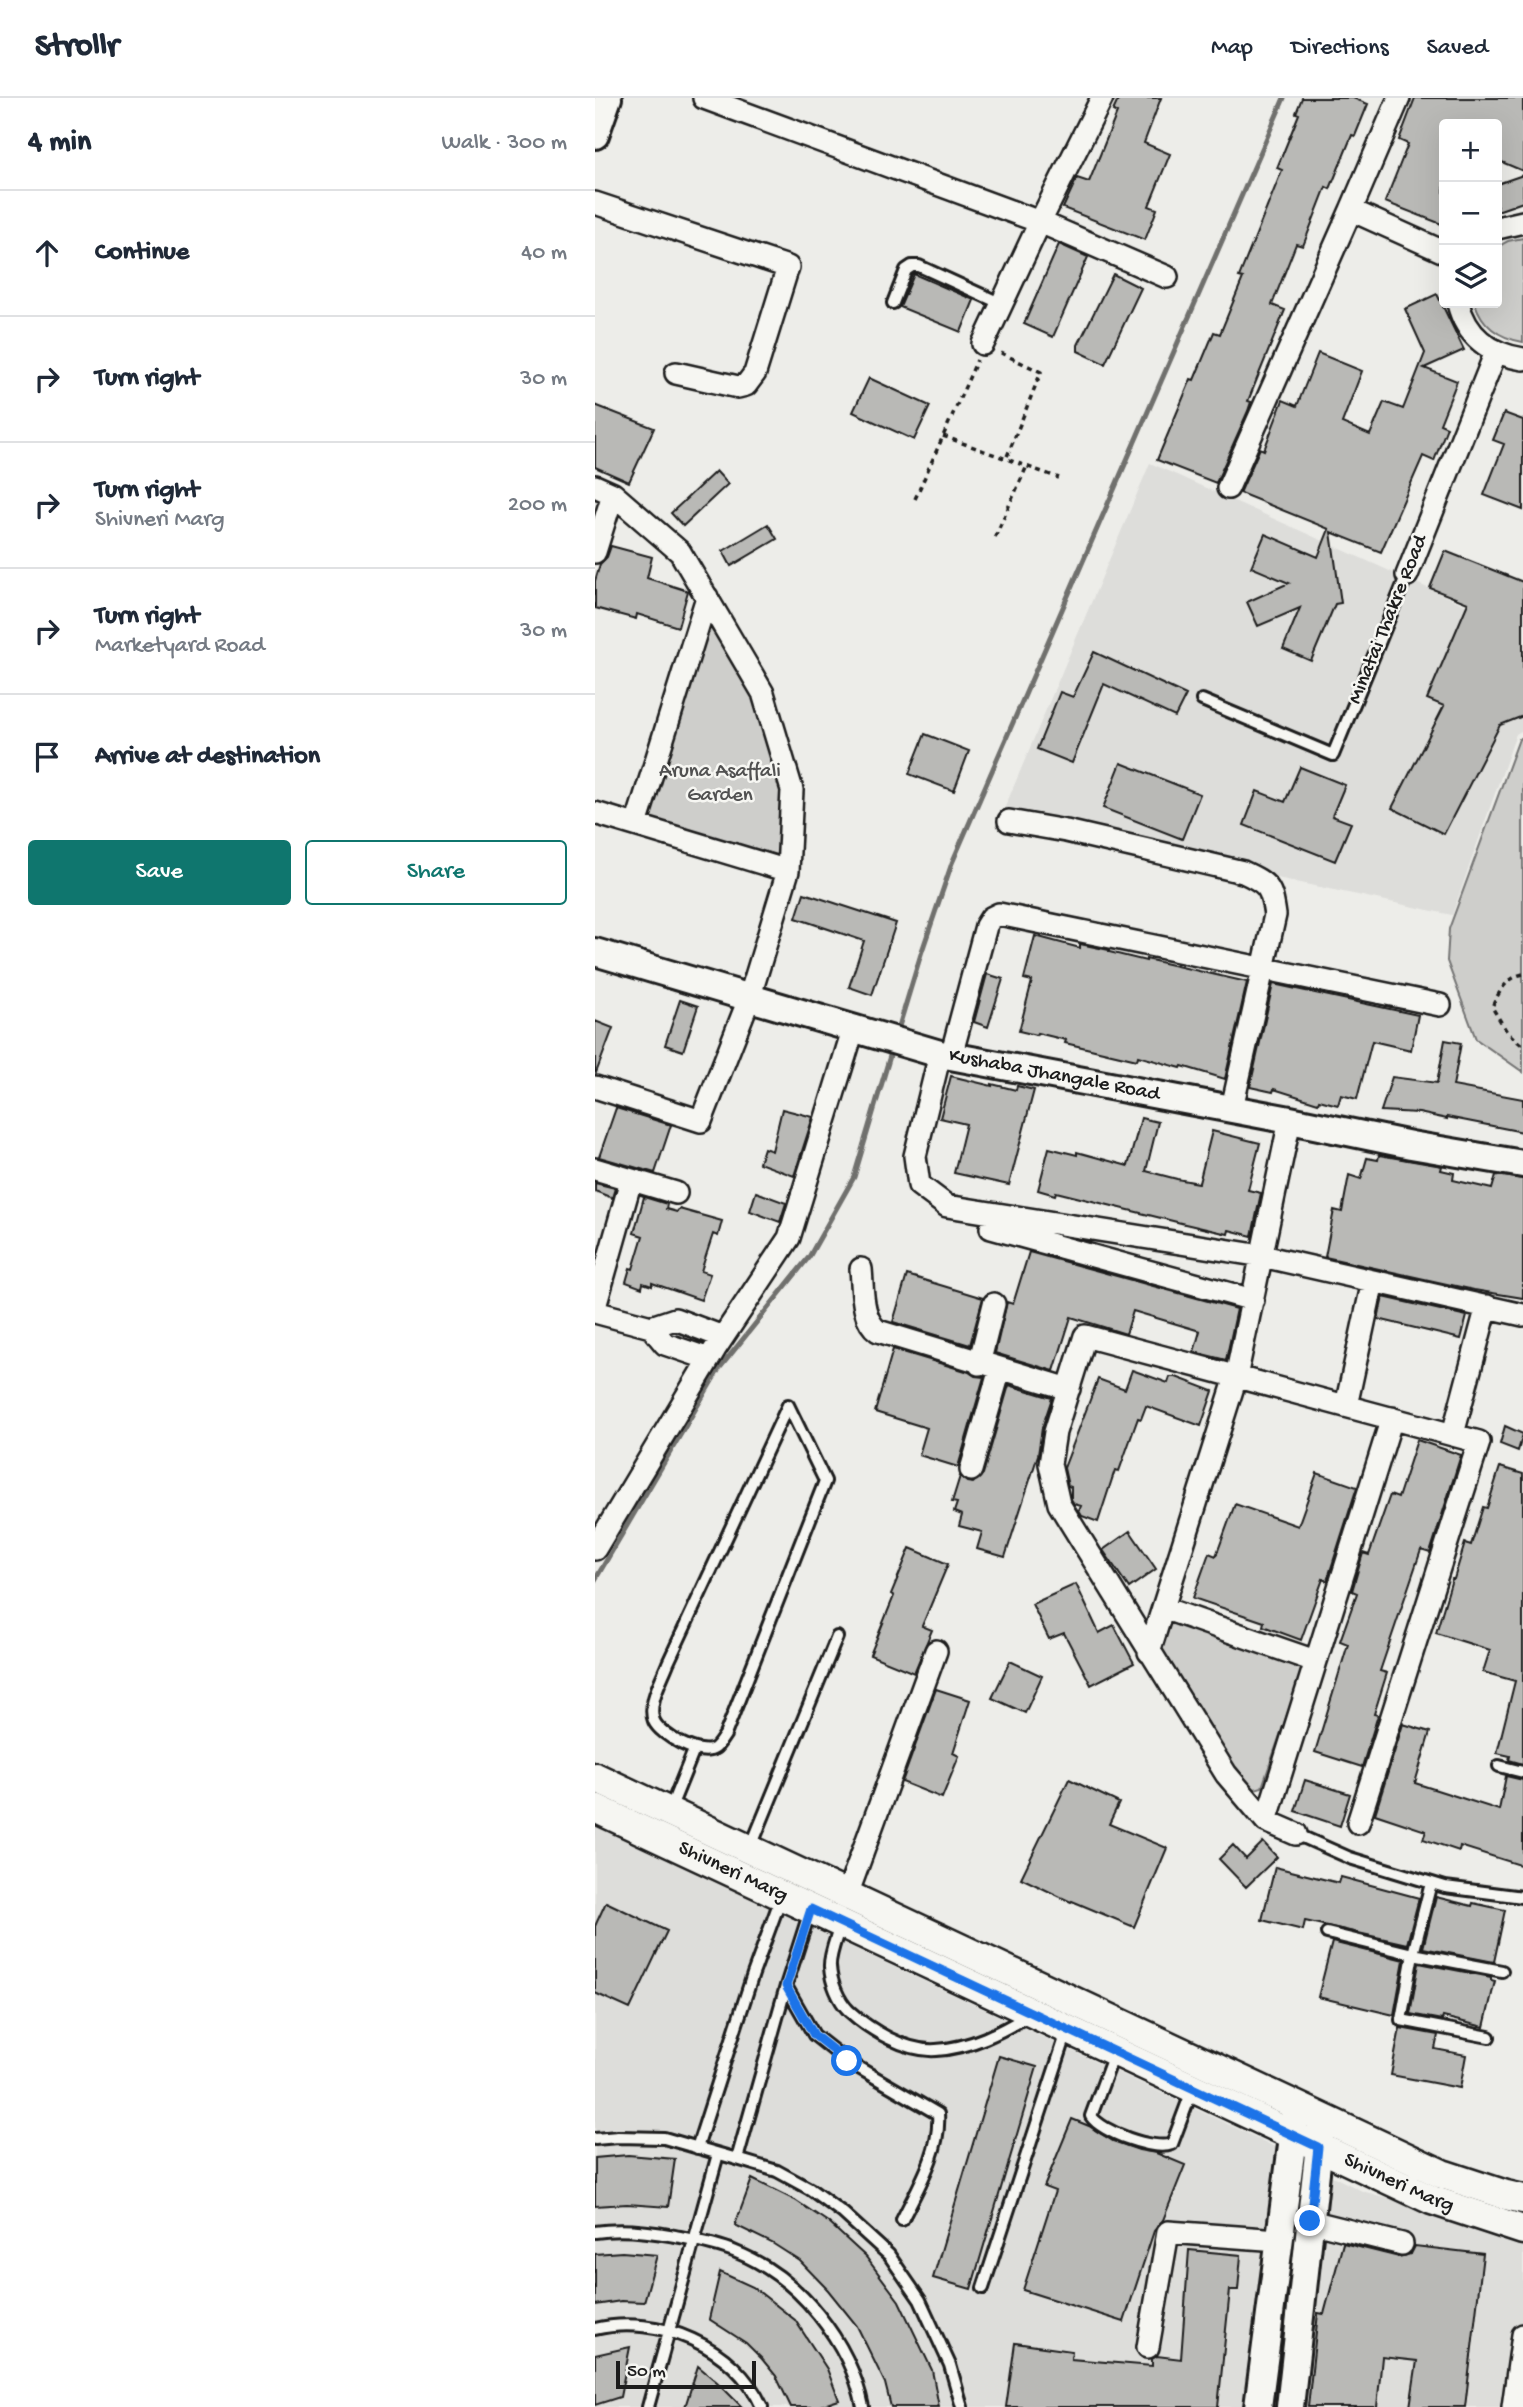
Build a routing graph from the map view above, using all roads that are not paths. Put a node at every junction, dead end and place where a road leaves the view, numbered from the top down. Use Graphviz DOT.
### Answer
graph roads {
  1 [pos="608,98"];
  2 [pos="704,98"];
  3 [pos="1102,98"];
  4 [pos="1399,98"];
  5 [pos="595,135"];
  6 [pos="595,203"];
  7 [pos="1351,210"];
  8 [pos="1040,222"];
  9 [pos="1523,222"];
  10 [pos="1502,227"];
  11 [pos="1439,250"];
  12 [pos="1167,277"];
  13 [pos="893,303"];
  14 [pos="1002,304"];
  15 [pos="1460,308"];
  16 [pos="983,344"];
  17 [pos="1496,352"];
  18 [pos="1523,359"];
  19 [pos="676,373"];
  20 [pos="1228,488"];
  21 [pos="604,490"];
  22 [pos="595,552"];
  23 [pos="1407,575"];
  24 [pos="707,597"];
  25 [pos="1202,700"];
  26 [pos="595,813"];
  27 [pos="1009,821"];
  28 [pos="636,825"];
  29 [pos="788,872"];
  30 [pos="595,952"];
  31 [pos="1264,969"];
  32 [pos="749,999"];
  33 [pos="1440,1005"];
  34 [pos="861,1032"];
  35 [pos="939,1053"];
  36 [pos="595,1087"];
  37 [pos="1232,1108"];
  38 [pos="1290,1120"];
  39 [pos="1523,1164"];
  40 [pos="595,1169"];
  41 [pos="631,1180"];
  42 [pos="676,1193"];
  43 [pos="991,1228"];
  44 [pos="1262,1256"];
  45 [pos="860,1269"];
  46 [pos="1373,1281"];
  47 [pos="1254,1300"];
  48 [pos="994,1304"];
  49 [pos="1487,1307"];
  50 [pos="595,1310"];
  51 [pos="1523,1315"];
  52 [pos="651,1327"];
  53 [pos="723,1337"];
  54 [pos="709,1359"];
  55 [pos="990,1366"];
  56 [pos="1236,1377"];
  57 [pos="1069,1389"];
  58 [pos="1346,1406"];
  59 [pos="1392,1418"];
  60 [pos="1453,1434"];
  61 [pos="971,1469"];
  62 [pos="595,1549"];
  63 [pos="1163,1608"];
  64 [pos="837,1637"];
  65 [pos="936,1651"];
  66 [pos="1149,1652"];
  67 [pos="1315,1661"];
  68 [pos="694,1750"];
  69 [pos="1499,1766"];
  70 [pos="1523,1772"];
  71 [pos="595,1777"];
  72 [pos="595,1808"];
  73 [pos="669,1812"];
  74 [pos="1266,1821"];
  75 [pos="1358,1823"];
  76 [pos="1296,1834"];
  77 [pos="750,1849"];
  78 [pos="787,1882"];
  79 [pos="822,1883"];
  80 [pos="1431,1883"];
  81 [pos="848,1895"];
  82 [pos="1523,1897"];
  83 [pos="811,1909"];
  84 [pos="841,1923"];
  85 [pos="1327,1933"];
  86 [pos="1413,1954"];
  87 [pos="1502,1971"];
  88 [pos="786,1986"];
  89 [pos="1033,2012"];
  90 [pos="1073,2016"];
  91 [pos="1489,2036"];
  92 [pos="1115,2051"];
  93 [pos="1193,2088"];
  94 [pos="1310,2112"];
  95 [pos="1292,2134"];
  96 [pos="595,2139"];
  97 [pos="1318,2147"];
  98 [pos="697,2148"];
  99 [pos="718,2154"];
  100 [pos="737,2159"];
  101 [pos="1523,2199"];
  102 [pos="902,2220"];
  103 [pos="1310,2221"];
  104 [pos="1523,2230"];
  105 [pos="595,2232"];
  106 [pos="694,2239"];
  107 [pos="1279,2240"];
  108 [pos="1402,2244"];
  109 [pos="983,2288"];
  110 [pos="595,2329"];
  111 [pos="669,2333"];
  112 [pos="1523,2335"];
  113 [pos="1148,2347"];
  114 [pos="648,2407"];
  115 [pos="762,2407"];
  116 [pos="863,2407"];
  117 [pos="962,2407"];
  118 [pos="1258,2407"];
  119 [pos="1290,2407"];
  120 [pos="1513,2407"];
  1 -- 5 [label="street"];
  2 -- 8 [label="street"];
  3 -- 8 [label="street"];
  4 -- 7 [label="street"];
  6 -- 19 [label="street"];
  7 -- 11 [label="street"];
  7 -- 20 [label="street"];
  8 -- 12 [label="street"];
  8 -- 14 [label="street"];
  9 -- 10 [label="street"];
  13 -- 14 [label="lane"];
  14 -- 16 [label="street"];
  15 -- 17 [label="street"];
  17 -- 18 [label="street"];
  17 -- 23 [label="street, Minatai Thakre Road"];
  21 -- 22 [label="street"];
  21 -- 24 [label="street"];
  23 -- 25 [label="lane, Minatai Thakre Road"];
  24 -- 28 [label="street"];
  24 -- 29 [label="street"];
  26 -- 28 [label="street"];
  27 -- 31 [label="street"];
  28 -- 29 [label="street"];
  29 -- 32 [label="street"];
  30 -- 32 [label="street, Kushaba Jhangale Road"];
  31 -- 33 [label="street"];
  31 -- 35 [label="street"];
  31 -- 37 [label="street"];
  32 -- 34 [label="street, Kushaba Jhangale Road"];
  32 -- 36 [label="street"];
  34 -- 35 [label="street, Kushaba Jhangale Road"];
  34 -- 53 [label="street"];
  35 -- 37 [label="street, Kushaba Jhangale Road"];
  35 -- 44 [label="street"];
  37 -- 38 [label="street, Kushaba Jhangale Road"];
  38 -- 39 [label="street, Kushaba Jhangale Road"];
  38 -- 44 [label="street"];
  40 -- 41 [label="street"];
  41 -- 42 [label="street"];
  41 -- 50 [label="street"];
  43 -- 47 [label="street"];
  44 -- 46 [label="street"];
  44 -- 47 [label="street"];
  45 -- 55 [label="street"];
  46 -- 49 [label="street"];
  46 -- 58 [label="street"];
  47 -- 56 [label="street"];
  48 -- 55 [label="street"];
  49 -- 51 [label="street"];
  49 -- 60 [label="street"];
  50 -- 52 [label="street"];
  52 -- 53 [label="street"];
  52 -- 54 [label="street"];
  53 -- 54 [label="street"];
  54 -- 62 [label="street"];
  55 -- 57 [label="street"];
  55 -- 61 [label="street"];
  56 -- 57 [label="street"];
  56 -- 58 [label="street"];
  56 -- 63 [label="street"];
  57 -- 66 [label="street"];
  58 -- 59 [label="street"];
  59 -- 60 [label="street"];
  59 -- 67 [label="street"];
  60 -- 75 [label="street"];
  63 -- 66 [label="street"];
  63 -- 67 [label="street"];
  64 -- 77 [label="lane"];
  65 -- 81 [label="street"];
  66 -- 74 [label="street"];
  67 -- 74 [label="street"];
  68 -- 68 [label="lane"];
  68 -- 73 [label="lane"];
  69 -- 70 [label="lane"];
  71 -- 73 [label="main road, Shivneri Marg"];
  72 -- 78 [label="main road, Shivneri Marg"];
  73 -- 77 [label="main road, Shivneri Marg"];
  74 -- 76 [label="street"];
  76 -- 80 [label="lane"];
  77 -- 78 [label="main road, Shivneri Marg"];
  78 -- 79 [label="main road, Shivneri Marg"];
  78 -- 83 [label="main road, Shivneri Marg"];
  78 -- 98 [label="lane"];
  79 -- 81 [label="main road, Shivneri Marg"];
  79 -- 83 [label="lane"];
  80 -- 82 [label="lane"];
  80 -- 86 [label="lane"];
  81 -- 90 [label="main road, Shivneri Marg"];
  83 -- 84 [label="main road, Shivneri Marg"];
  83 -- 88 [label="lane"];
  84 -- 89 [label="main road, Shivneri Marg"];
  84 -- 89 [label="lane"];
  85 -- 86 [label="lane"];
  86 -- 87 [label="lane"];
  86 -- 91 [label="lane"];
  88 -- 100 [label="lane"];
  88 -- 102 [label="lane"];
  89 -- 90 [label="main road, Shivneri Marg"];
  90 -- 92 [label="main road, Shivneri Marg"];
  90 -- 94 [label="main road, Shivneri Marg"];
  90 -- 109 [label="lane"];
  92 -- 93 [label="main road, Shivneri Marg"];
  92 -- 93 [label="lane"];
  93 -- 95 [label="main road, Shivneri Marg"];
  94 -- 95 [label="street"];
  94 -- 97 [label="street"];
  94 -- 101 [label="main road, Shivneri Marg"];
  95 -- 97 [label="main road, Shivneri Marg"];
  95 -- 107 [label="street"];
  96 -- 98 [label="lane"];
  97 -- 103 [label="street"];
  97 -- 104 [label="main road, Shivneri Marg"];
  98 -- 99 [label="lane"];
  99 -- 100 [label="lane"];
  99 -- 106 [label="lane"];
  100 -- 117 [label="lane"];
  103 -- 108 [label="street"];
  103 -- 119 [label="street"];
  105 -- 106 [label="lane"];
  106 -- 111 [label="lane"];
  106 -- 116 [label="lane"];
  107 -- 113 [label="street"];
  107 -- 118 [label="street"];
  110 -- 111 [label="lane"];
  111 -- 114 [label="lane"];
  111 -- 115 [label="lane"];
  112 -- 120 [label="street"];
}
